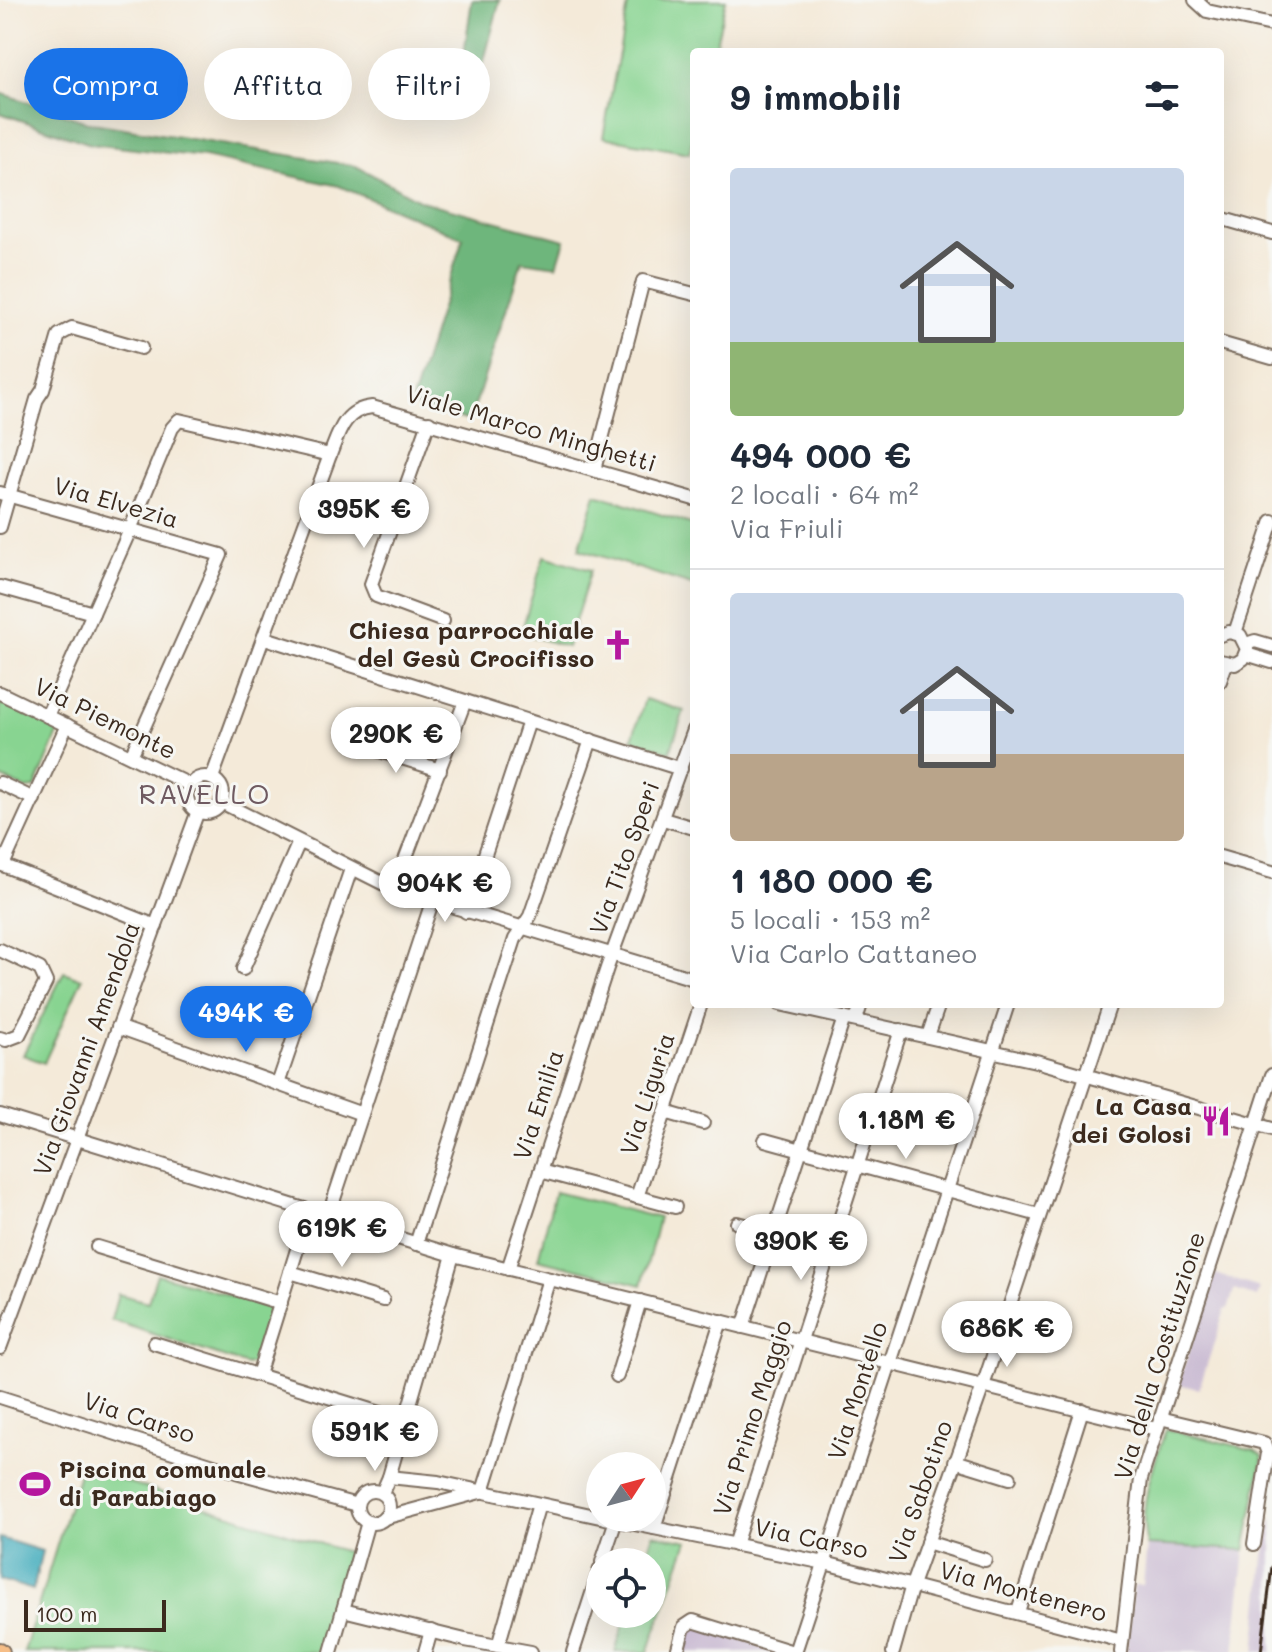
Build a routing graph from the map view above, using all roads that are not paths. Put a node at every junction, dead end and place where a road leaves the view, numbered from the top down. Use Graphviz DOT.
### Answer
graph roads {
  1 [pos="1195,0"];
  2 [pos="1272,25"];
  3 [pos="1224,219"];
  4 [pos="1272,233"];
  5 [pos="690,293"];
  6 [pos="1224,344"];
  7 [pos="141,348"];
  8 [pos="1272,358"];
  9 [pos="429,422"];
  10 [pos="330,455"];
  11 [pos="594,470"];
  12 [pos="4,494"];
  13 [pos="690,498"];
  14 [pos="1272,521"];
  15 [pos="0,527"];
  16 [pos="130,530"];
  17 [pos="0,587"];
  18 [pos="93,613"];
  19 [pos="443,621"];
  20 [pos="1235,633"];
  21 [pos="1224,634"];
  22 [pos="265,638"];
  23 [pos="1272,646"];
  24 [pos="1246,649"];
  25 [pos="1272,662"];
  26 [pos="1224,663"];
  27 [pos="0,693"];
  28 [pos="465,701"];
  29 [pos="47,716"];
  30 [pos="529,721"];
  31 [pos="67,725"];
  32 [pos="591,740"];
  33 [pos="690,742"];
  34 [pos="364,746"];
  35 [pos="131,756"];
  36 [pos="681,769"];
  37 [pos="440,770"];
  38 [pos="212,778"];
  39 [pos="0,783"];
  40 [pos="190,785"];
  41 [pos="34,799"];
  42 [pos="221,802"];
  43 [pos="198,811"];
  44 [pos="663,819"];
  45 [pos="690,827"];
  46 [pos="299,842"];
  47 [pos="1224,858"];
  48 [pos="2,864"];
  49 [pos="351,869"];
  50 [pos="1272,872"];
  51 [pos="394,889"];
  52 [pos="432,902"];
  53 [pos="466,912"];
  54 [pos="156,926"];
  55 [pos="522,928"];
  56 [pos="0,950"];
  57 [pos="613,955"];
  58 [pos="243,969"];
  59 [pos="690,978"];
  60 [pos="700,1008"];
  61 [pos="799,1008"];
  62 [pos="858,1008"];
  63 [pos="938,1008"];
  64 [pos="1007,1008"];
  65 [pos="1109,1008"];
  66 [pos="850,1019"];
  67 [pos="118,1027"];
  68 [pos="901,1030"];
  69 [pos="928,1036"];
  70 [pos="3,1039"];
  71 [pos="993,1050"];
  72 [pos="1086,1075"];
  73 [pos="1272,1075"];
  74 [pos="278,1084"];
  75 [pos="665,1112"];
  76 [pos="362,1114"];
  77 [pos="0,1115"];
  78 [pos="703,1123"];
  79 [pos="1256,1125"];
  80 [pos="1272,1129"];
  81 [pos="77,1140"];
  82 [pos="765,1140"];
  83 [pos="801,1150"];
  84 [pos="857,1166"];
  85 [pos="540,1171"];
  86 [pos="946,1191"];
  87 [pos="637,1197"];
  88 [pos="675,1207"];
  89 [pos="309,1211"];
  90 [pos="1039,1215"];
  91 [pos="328,1217"];
  92 [pos="737,1223"];
  93 [pos="774,1233"];
  94 [pos="416,1244"];
  95 [pos="97,1247"];
  96 [pos="453,1255"];
  97 [pos="508,1269"];
  98 [pos="290,1272"];
  99 [pos="549,1279"];
  100 [pos="383,1300"];
  101 [pos="640,1301"];
  102 [pos="281,1303"];
  103 [pos="721,1321"];
  104 [pos="743,1327"];
  105 [pos="801,1341"];
  106 [pos="154,1343"];
  107 [pos="0,1348"];
  108 [pos="890,1363"];
  109 [pos="258,1375"];
  110 [pos="617,1376"];
  111 [pos="983,1386"];
  112 [pos="0,1397"];
  113 [pos="1082,1410"];
  114 [pos="406,1421"];
  115 [pos="1158,1423"];
  116 [pos="955,1461"];
  117 [pos="389,1477"];
  118 [pos="1010,1478"];
  119 [pos="483,1491"];
  120 [pos="666,1491"];
  121 [pos="382,1493"];
  122 [pos="539,1504"];
  123 [pos="357,1505"];
  124 [pos="586,1514"];
  125 [pos="384,1518"];
  126 [pos="368,1522"];
  127 [pos="666,1531"];
  128 [pos="927,1542"];
  129 [pos="1254,1544"];
  130 [pos="735,1545"];
  131 [pos="985,1560"];
  132 [pos="825,1563"];
  133 [pos="912,1585"];
  134 [pos="343,1610"];
  135 [pos="586,1612"];
  136 [pos="1018,1612"];
  137 [pos="431,1631"];
  138 [pos="498,1646"];
  139 [pos="1122,1646"];
  140 [pos="331,1652"];
  141 [pos="425,1652"];
  142 [pos="527,1652"];
  143 [pos="573,1652"];
  144 [pos="677,1652"];
  145 [pos="794,1652"];
  146 [pos="893,1652"];
  1 -- 2 [label="street"];
  3 -- 4 [label="street"];
  5 -- 11 [label="street"];
  6 -- 8 [label="street"];
  7 -- 12 [label="street"];
  9 -- 10 [label="street, Viale Marco Minghetti"];
  9 -- 11 [label="street, Viale Marco Minghetti"];
  9 -- 19 [label="street"];
  10 -- 16 [label="street"];
  10 -- 22 [label="street"];
  11 -- 13 [label="street, Viale Marco Minghetti"];
  12 -- 15 [label="street"];
  12 -- 16 [label="street, Via Elvezia"];
  14 -- 20 [label="street"];
  16 -- 18 [label="street"];
  16 -- 35 [label="street, Via Elvezia"];
  17 -- 18 [label="street"];
  18 -- 29 [label="street"];
  20 -- 21 [label="street"];
  20 -- 24 [label="street"];
  22 -- 28 [label="street"];
  22 -- 38 [label="street"];
  23 -- 24 [label="street"];
  24 -- 25 [label="street"];
  24 -- 26 [label="street"];
  27 -- 29 [label="street, Via Piemonte"];
  28 -- 30 [label="street"];
  28 -- 37 [label="street"];
  29 -- 31 [label="street, Via Piemonte"];
  30 -- 32 [label="street"];
  30 -- 53 [label="street"];
  31 -- 35 [label="street, Via Piemonte"];
  31 -- 41 [label="street"];
  32 -- 36 [label="street"];
  32 -- 55 [label="street"];
  33 -- 36 [label="street, Via Tito Speri"];
  34 -- 37 [label="street"];
  35 -- 40 [label="street, Via Piemonte"];
  36 -- 44 [label="street, Via Tito Speri"];
  37 -- 51 [label="street"];
  38 -- 40 [label="street"];
  38 -- 42 [label="street"];
  39 -- 41 [label="street"];
  40 -- 43 [label="street"];
  41 -- 48 [label="street"];
  42 -- 43 [label="street"];
  42 -- 46 [label="street"];
  43 -- 54 [label="street, Via Giovanni Amendola"];
  44 -- 45 [label="street"];
  44 -- 57 [label="street, Via Tito Speri"];
  46 -- 49 [label="street"];
  46 -- 58 [label="street"];
  47 -- 50 [label="street"];
  48 -- 54 [label="street"];
  49 -- 51 [label="street"];
  49 -- 74 [label="street"];
  51 -- 52 [label="street"];
  52 -- 53 [label="street"];
  52 -- 76 [label="street"];
  53 -- 55 [label="street"];
  54 -- 67 [label="street, Via Giovanni Amendola"];
  55 -- 57 [label="street"];
  55 -- 94 [label="street"];
  56 -- 70 [label="street"];
  57 -- 59 [label="street"];
  57 -- 85 [label="street, Via Emilia"];
  60 -- 75 [label="street, Via Liguria"];
  61 -- 66 [label="street"];
  62 -- 66 [label="street"];
  63 -- 69 [label="street"];
  64 -- 71 [label="street, Via Montello"];
  65 -- 72 [label="street, Via Sabotino"];
  66 -- 68 [label="street"];
  66 -- 83 [label="street"];
  67 -- 74 [label="street"];
  67 -- 81 [label="street, Via Giovanni Amendola"];
  68 -- 69 [label="street"];
  68 -- 84 [label="street, Via Primo Maggio"];
  69 -- 71 [label="street"];
  71 -- 72 [label="street"];
  71 -- 86 [label="street, Via Montello"];
  72 -- 79 [label="street"];
  72 -- 90 [label="street, Via Sabotino"];
  73 -- 79 [label="street, Via della Costituzione"];
  74 -- 76 [label="street"];
  75 -- 78 [label="street"];
  75 -- 87 [label="street, Via Liguria"];
  76 -- 91 [label="street"];
  77 -- 81 [label="street"];
  79 -- 80 [label="street"];
  79 -- 115 [label="street, Via della Costituzione"];
  81 -- 89 [label="street"];
  81 -- 107 [label="street, Via Giovanni Amendola"];
  82 -- 83 [label="street"];
  83 -- 84 [label="street"];
  83 -- 93 [label="street"];
  84 -- 86 [label="street"];
  84 -- 105 [label="street, Via Primo Maggio"];
  85 -- 87 [label="street"];
  85 -- 97 [label="street, Via Emilia"];
  86 -- 90 [label="street"];
  86 -- 108 [label="street, Via Montello"];
  87 -- 88 [label="street"];
  89 -- 91 [label="street"];
  89 -- 98 [label="street"];
  90 -- 111 [label="street, Via Sabotino"];
  91 -- 94 [label="street"];
  92 -- 93 [label="street"];
  93 -- 104 [label="street"];
  94 -- 96 [label="street"];
  95 -- 102 [label="street"];
  96 -- 97 [label="street"];
  96 -- 114 [label="street"];
  97 -- 99 [label="street"];
  98 -- 100 [label="street"];
  98 -- 102 [label="street"];
  99 -- 101 [label="street"];
  99 -- 119 [label="street"];
  101 -- 103 [label="street"];
  101 -- 110 [label="street"];
  102 -- 109 [label="street"];
  103 -- 104 [label="street"];
  103 -- 120 [label="street"];
  104 -- 105 [label="street"];
  105 -- 108 [label="street"];
  105 -- 130 [label="street, Via Primo Maggio"];
  106 -- 109 [label="street"];
  108 -- 111 [label="street"];
  108 -- 132 [label="street, Via Montello"];
  109 -- 114 [label="street"];
  111 -- 113 [label="street"];
  111 -- 116 [label="street, Via Sabotino"];
  112 -- 123 [label="street, Via Carso"];
  113 -- 115 [label="street"];
  113 -- 136 [label="street"];
  114 -- 117 [label="street"];
  115 -- 129 [label="street"];
  115 -- 139 [label="street, Via della Costituzione"];
  116 -- 118 [label="street"];
  116 -- 128 [label="street, Via Sabotino"];
  117 -- 119 [label="street, Via Carso"];
  117 -- 121 [label="street"];
  119 -- 122 [label="street, Via Carso"];
  119 -- 125 [label="street, Via Carso"];
  121 -- 123 [label="street"];
  121 -- 125 [label="street"];
  122 -- 124 [label="street, Via Carso"];
  122 -- 138 [label="street"];
  123 -- 126 [label="street"];
  125 -- 126 [label="street"];
  126 -- 134 [label="street"];
  127 -- 130 [label="street, Via Carso"];
  128 -- 131 [label="street"];
  128 -- 133 [label="street, Via Sabotino"];
  130 -- 132 [label="street, Via Carso"];
  132 -- 133 [label="street, Via Carso"];
  132 -- 145 [label="street, Via Montello"];
  133 -- 136 [label="street, Via Montenero"];
  133 -- 146 [label="street, Via Sabotino"];
  134 -- 137 [label="street"];
  134 -- 140 [label="street"];
  135 -- 143 [label="street"];
  136 -- 139 [label="street, Via Montenero"];
  137 -- 138 [label="street"];
  137 -- 141 [label="street"];
  138 -- 142 [label="street"];
  144 -- 145 [label="street"];
}
